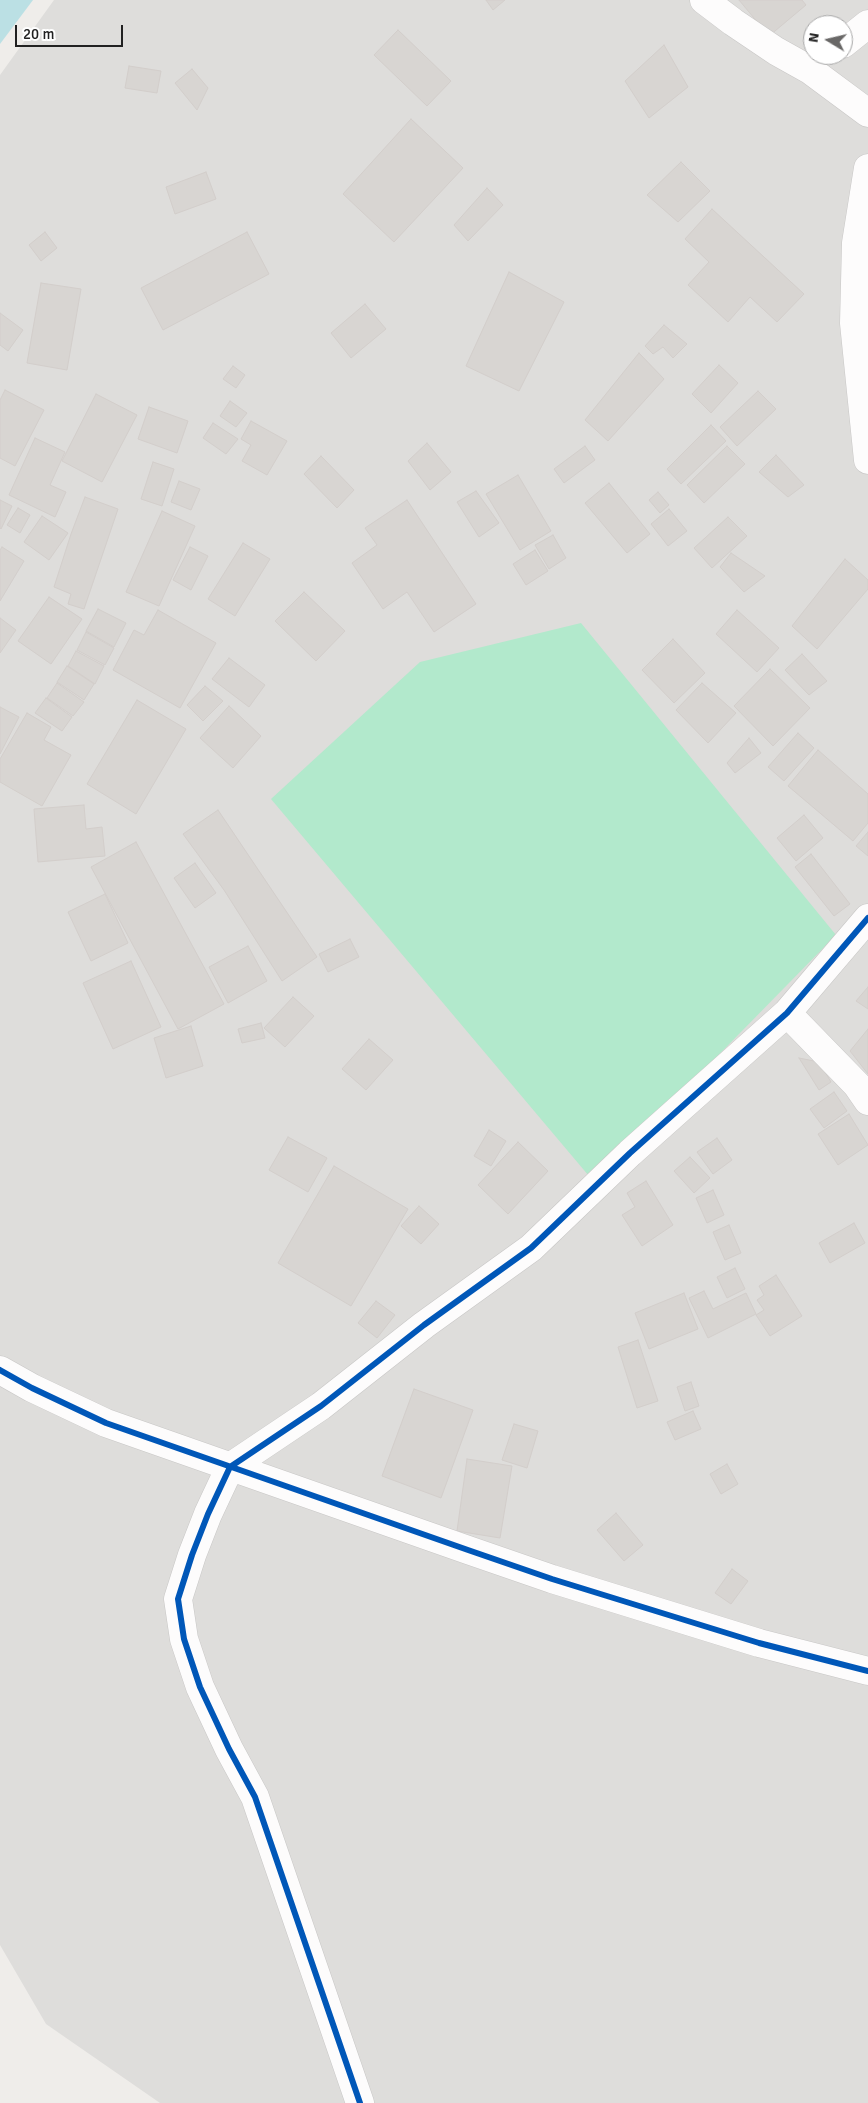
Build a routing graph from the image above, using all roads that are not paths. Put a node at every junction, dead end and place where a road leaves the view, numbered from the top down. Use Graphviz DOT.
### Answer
graph roads {
  1 [pos="704,0"];
  2 [pos="868,24"];
  3 [pos="853,36"];
  4 [pos="803,58"];
  5 [pos="823,65"];
  6 [pos="868,113"];
  7 [pos="868,168"];
  8 [pos="868,460"];
  9 [pos="868,918"];
  10 [pos="787,1013"];
  11 [pos="868,1101"];
  12 [pos="0,1370"];
  13 [pos="230,1467"];
  14 [pos="868,1671"];
  15 [pos="360,2103"];
  1 -- 4 [label="street"];
  2 -- 3 [label="street"];
  5 -- 6 [label="street"];
  7 -- 8 [label="street"];
  9 -- 10 [label="street"];
  10 -- 11 [label="street"];
  10 -- 13 [label="street"];
  12 -- 13 [label="street"];
  13 -- 14 [label="street"];
  13 -- 15 [label="street"];
}
